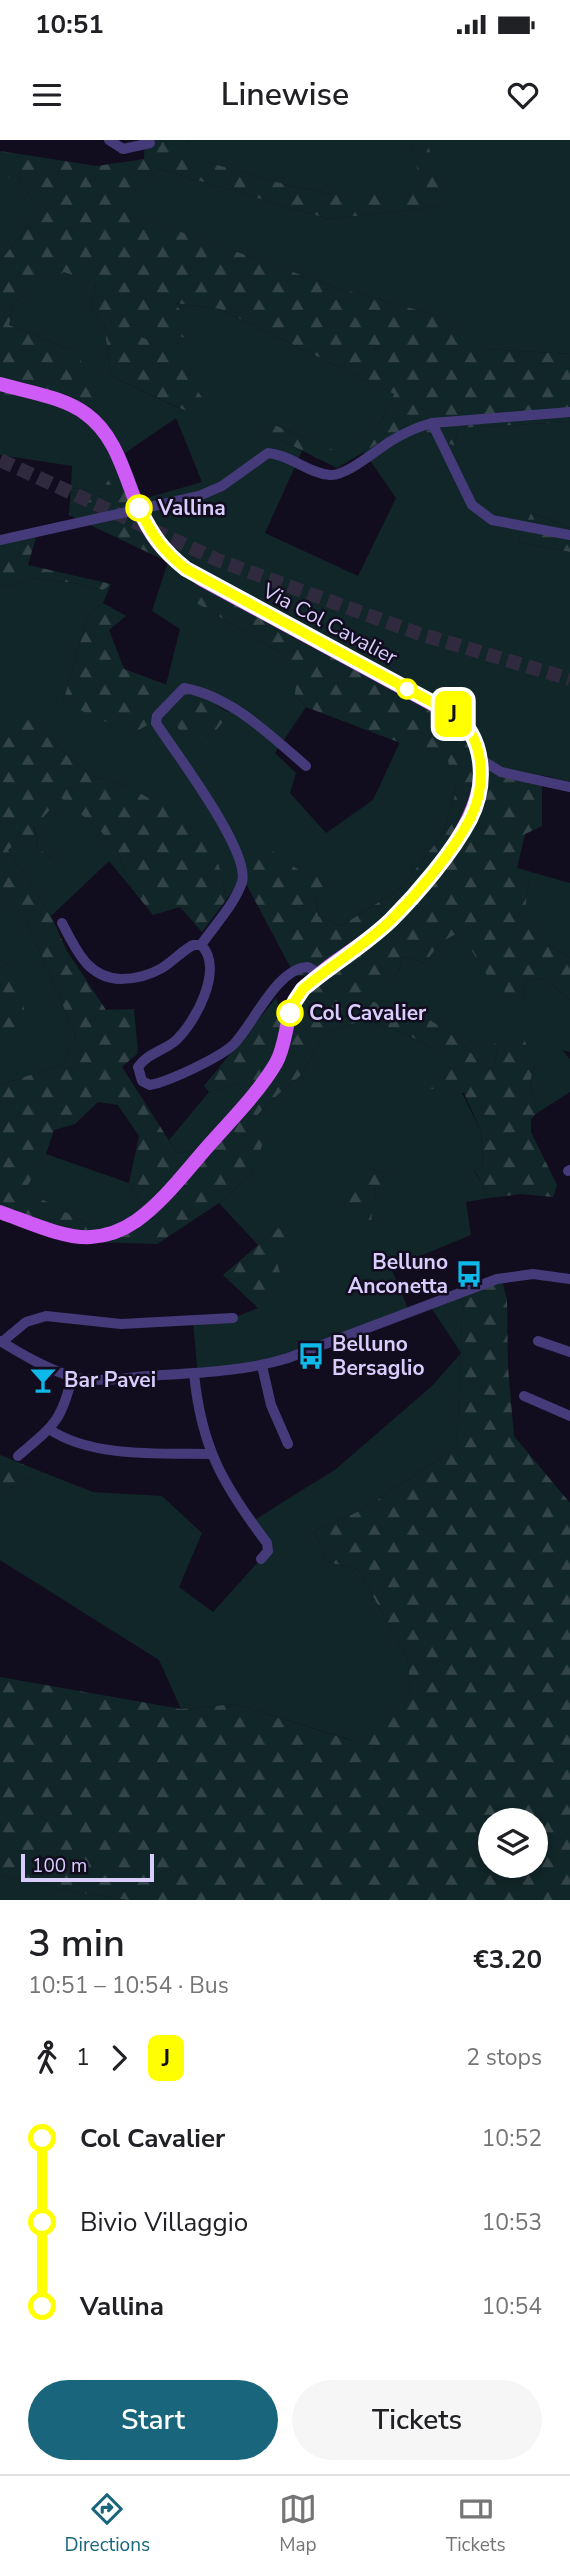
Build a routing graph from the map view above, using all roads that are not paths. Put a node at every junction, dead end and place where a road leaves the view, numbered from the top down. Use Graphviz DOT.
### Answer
graph roads {
  1 [pos="109,140"];
  2 [pos="150,143"];
  3 [pos="0,384"];
  4 [pos="570,412"];
  5 [pos="432,423"];
  6 [pos="139,508"];
  7 [pos="570,535"];
  8 [pos="0,540"];
  9 [pos="480,759"];
  10 [pos="306,766"];
  11 [pos="570,787"];
  12 [pos="62,923"];
  13 [pos="201,945"];
  14 [pos="320,975"];
  15 [pos="0,1212"];
  16 [pos="570,1279"];
  17 [pos="233,1318"];
  18 [pos="538,1341"];
  19 [pos="1,1342"];
  20 [pos="570,1352"];
  21 [pos="262,1366"];
  22 [pos="194,1373"];
  23 [pos="72,1377"];
  24 [pos="524,1396"];
  25 [pos="570,1416"];
  26 [pos="49,1429"];
  27 [pos="288,1444"];
  28 [pos="211,1454"];
  29 [pos="18,1456"];
  30 [pos="261,1559"];
  1 -- 2 [label="street"];
  3 -- 6 [label="main road, Via Col Cavalier"];
  4 -- 5 [label="street"];
  5 -- 6 [label="street"];
  5 -- 7 [label="street"];
  6 -- 8 [label="street"];
  6 -- 9 [label="main road, Via Col Cavalier"];
  9 -- 11 [label="street"];
  9 -- 14 [label="main road, Via Col Cavalier"];
  10 -- 13 [label="street"];
  12 -- 13 [label="street"];
  13 -- 14 [label="street"];
  14 -- 15 [label="main road, Via Col Cavalier"];
  16 -- 21 [label="street"];
  17 -- 19 [label="street"];
  18 -- 20 [label="street"];
  19 -- 23 [label="street"];
  21 -- 22 [label="street"];
  21 -- 27 [label="street"];
  22 -- 23 [label="street"];
  22 -- 28 [label="street"];
  23 -- 26 [label="street"];
  24 -- 25 [label="street"];
  26 -- 28 [label="street"];
  26 -- 29 [label="street"];
  28 -- 30 [label="street"];
}
